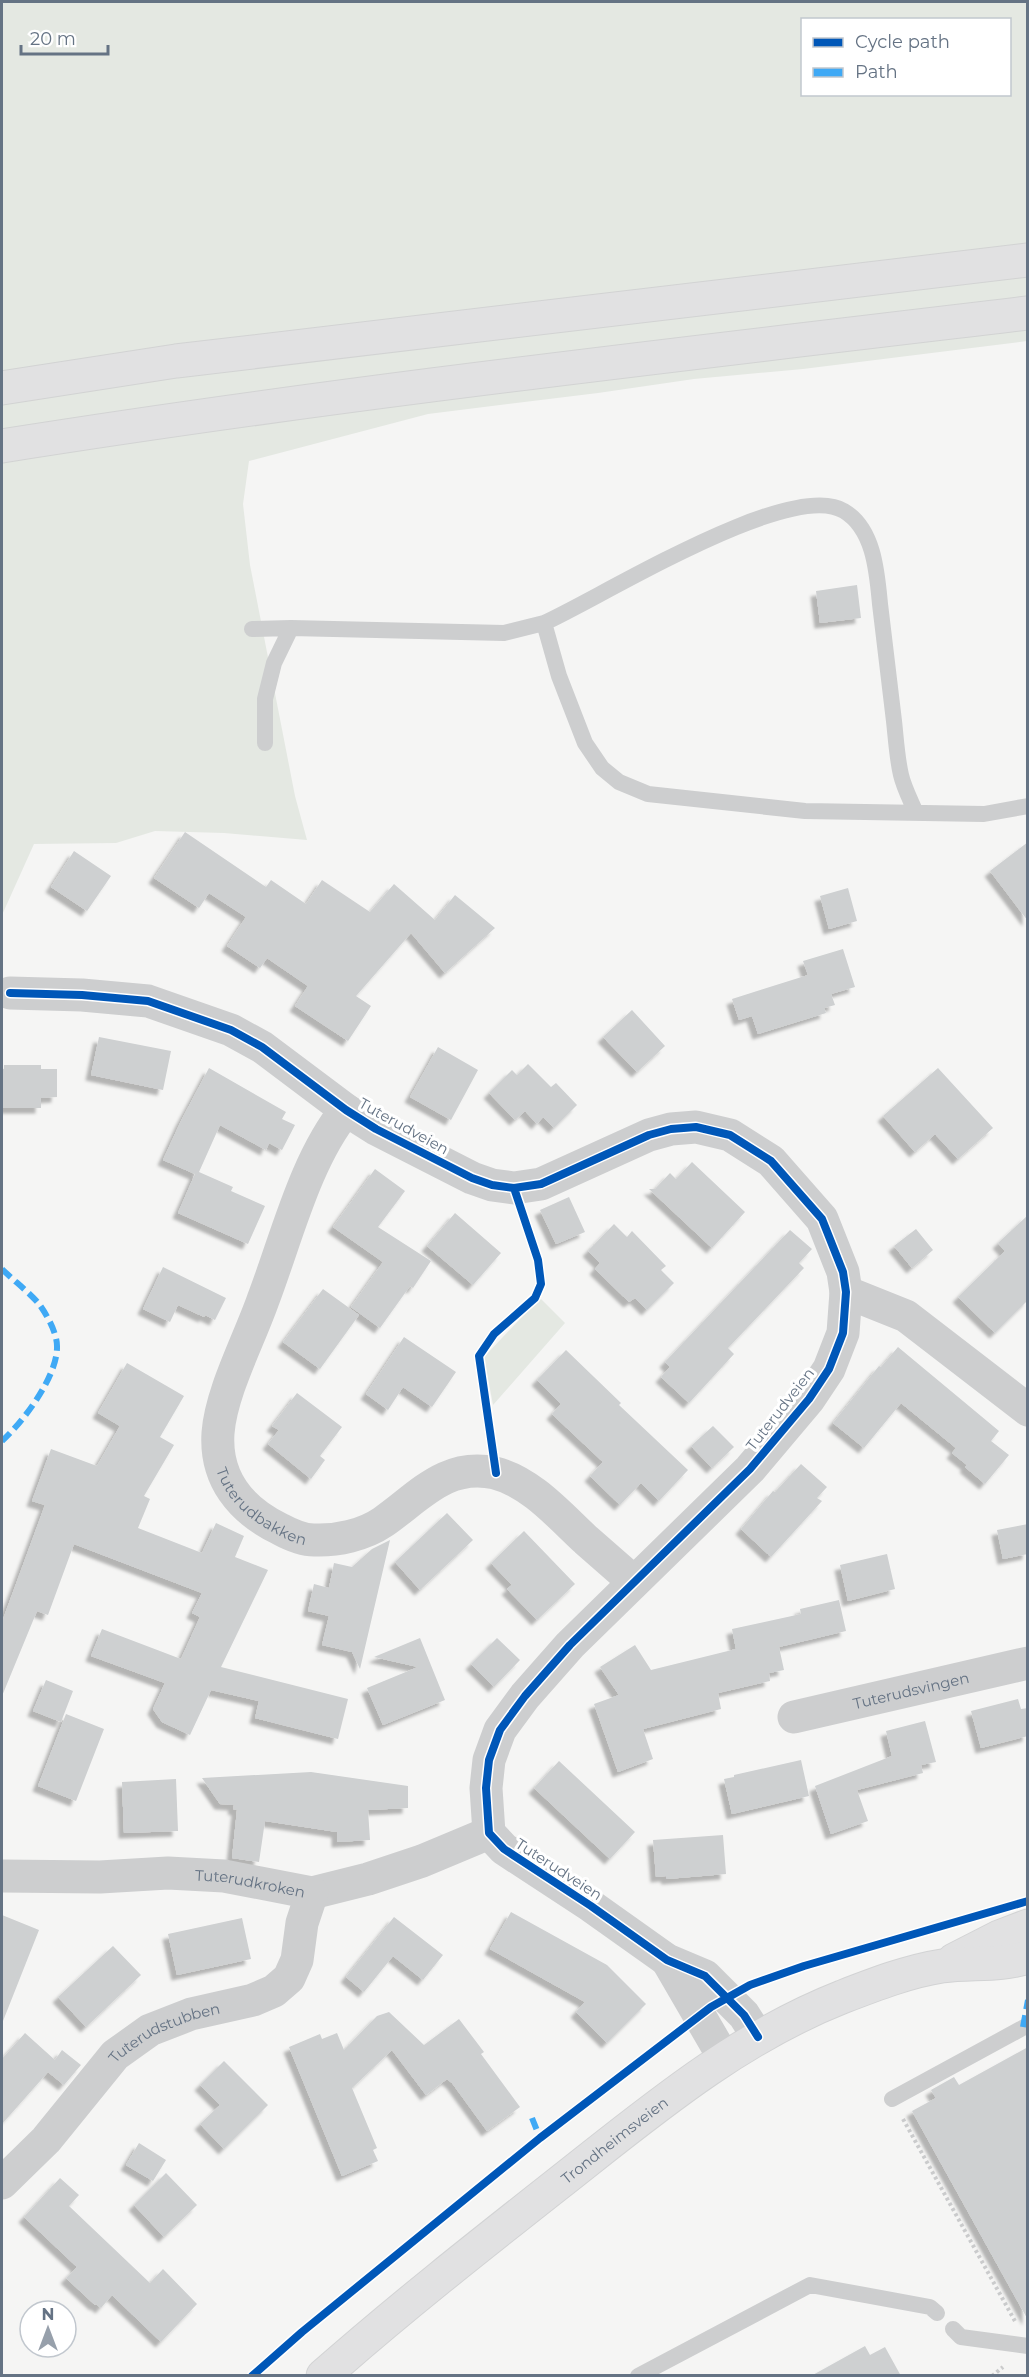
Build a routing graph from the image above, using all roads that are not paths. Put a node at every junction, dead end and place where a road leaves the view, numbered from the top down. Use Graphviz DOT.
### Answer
graph roads {
  1 [pos="1028,260"];
  2 [pos="1028,313"];
  3 [pos="2,388"];
  4 [pos="2,446"];
  5 [pos="544,623"];
  6 [pos="291,628"];
  7 [pos="252,629"];
  8 [pos="265,743"];
  9 [pos="1028,806"];
  10 [pos="916,813"];
  11 [pos="10,993"];
  12 [pos="346,1110"];
  13 [pos="846,1292"];
  14 [pos="1028,1410"];
  15 [pos="634,1582"];
  16 [pos="1028,1663"];
  17 [pos="794,1716"];
  18 [pos="489,1833"];
  19 [pos="2,1876"];
  20 [pos="312,1893"];
  21 [pos="1028,1926"];
  22 [pos="1028,1957"];
  23 [pos="667,1960"];
  24 [pos="941,1966"];
  25 [pos="1028,2025"];
  26 [pos="758,2037"];
  27 [pos="724,2058"];
  28 [pos="892,2099"];
  29 [pos="2,2183"];
  30 [pos="937,2313"];
  31 [pos="953,2329"];
  32 [pos="1028,2346"];
  33 [pos="323,2376"];
  34 [pos="638,2376"];
  1 -- 3 [label="main road"];
  2 -- 4 [label="main road"];
  5 -- 6 [label="lane"];
  5 -- 10 [label="lane"];
  5 -- 10 [label="lane"];
  6 -- 7 [label="lane"];
  6 -- 8 [label="lane"];
  9 -- 10 [label="lane"];
  11 -- 12 [label="street, Tuterudveien"];
  12 -- 13 [label="street, Tuterudveien"];
  12 -- 15 [label="street, Tuterudbakken"];
  13 -- 14 [label="street"];
  13 -- 15 [label="street, Tuterudveien"];
  15 -- 18 [label="street, Tuterudveien"];
  16 -- 17 [label="street, Tuterudsvingen"];
  18 -- 20 [label="street, Tuterudkroken"];
  18 -- 23 [label="street, Tuterudveien"];
  19 -- 20 [label="street, Tuterudkroken"];
  20 -- 29 [label="street, Tuterudstubben"];
  21 -- 24 [label="main road, Trondheimsveien"];
  22 -- 24 [label="main road, Trondheimsveien"];
  23 -- 26 [label="street, Tuterudveien"];
  23 -- 27 [label="street, Tuterudveien"];
  24 -- 26 [label="main road, Trondheimsveien"];
  25 -- 28 [label="lane"];
  26 -- 27 [label="main road, Trondheimsveien"];
  27 -- 33 [label="main road, Trondheimsveien"];
  30 -- 34 [label="lane"];
  31 -- 32 [label="lane"];
}
